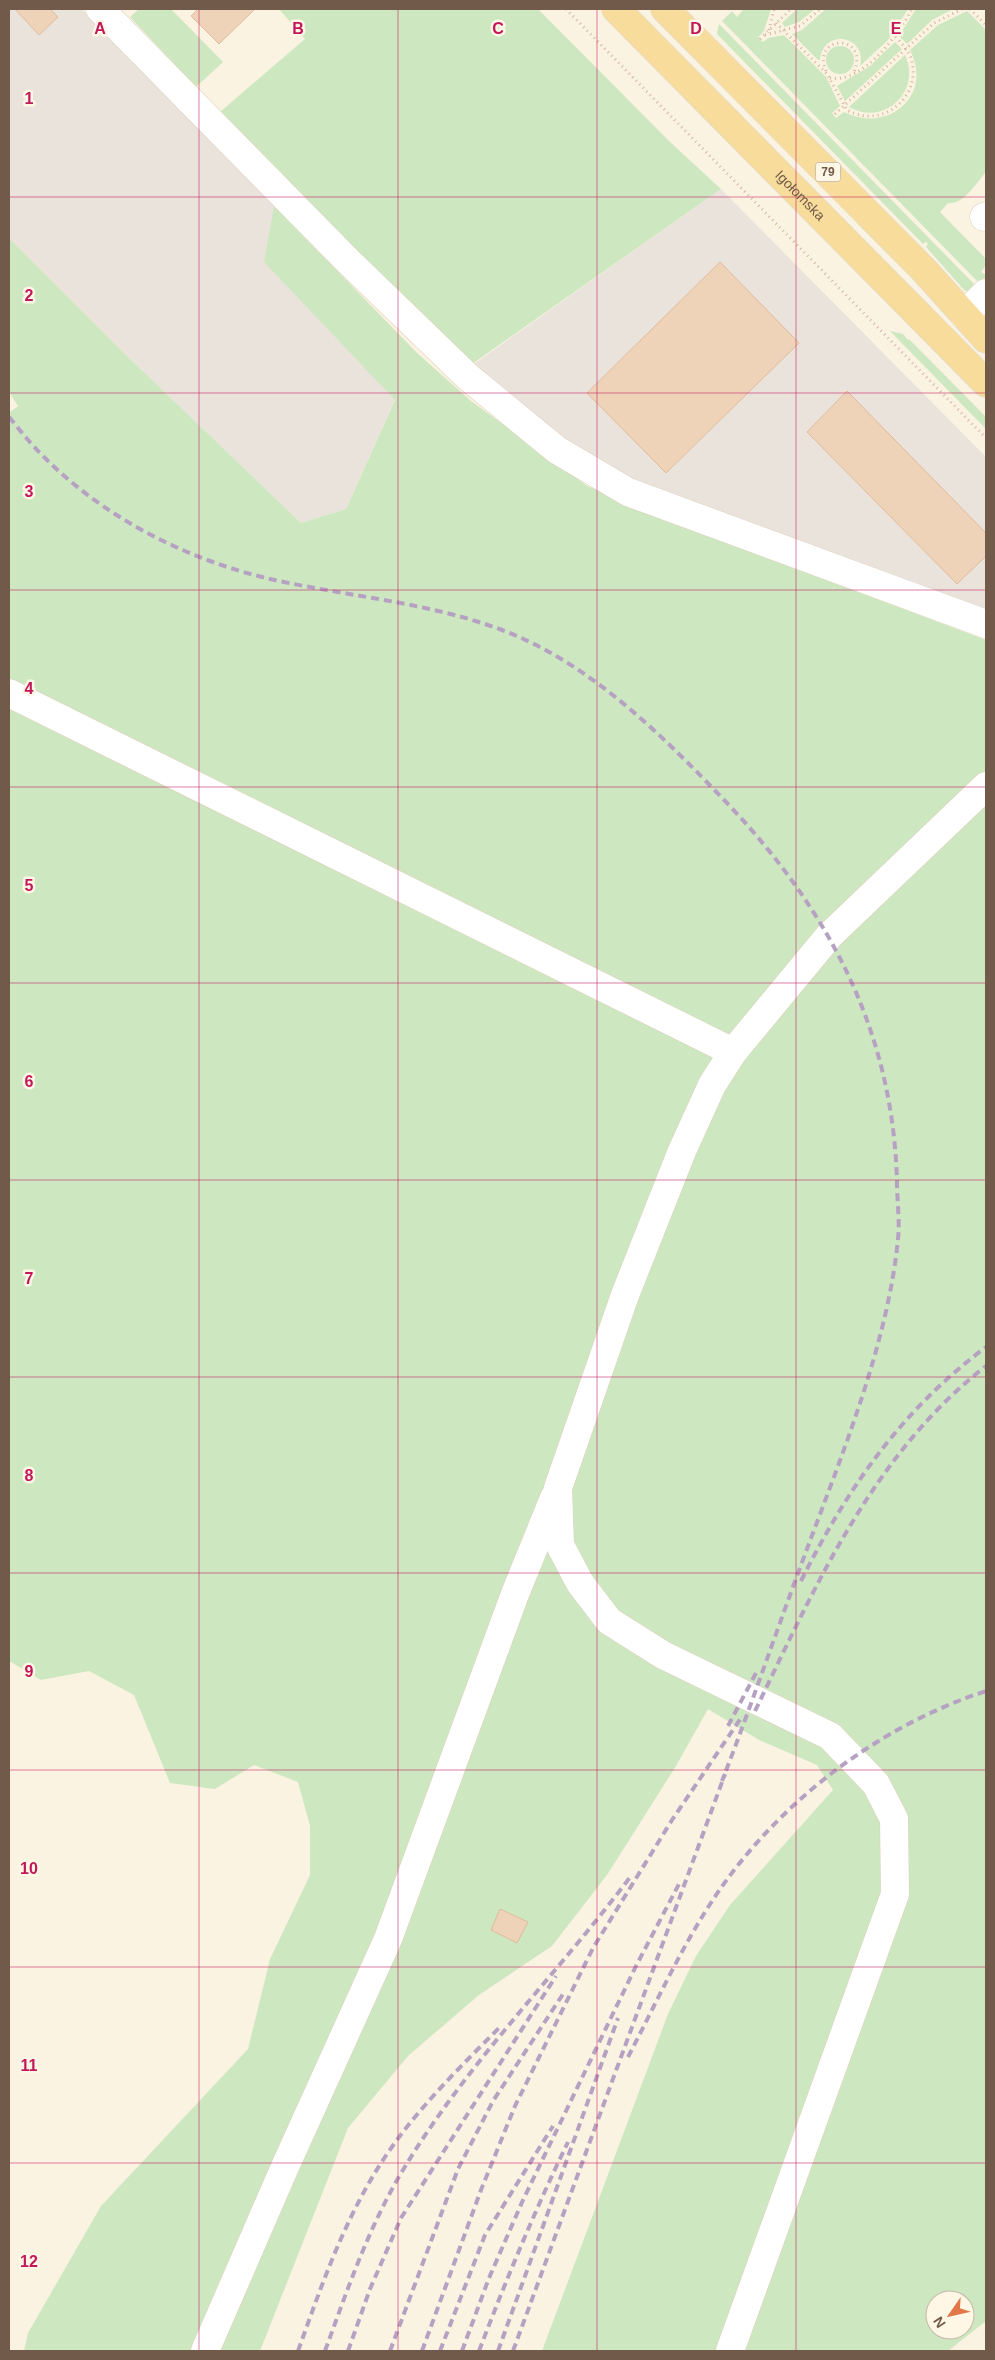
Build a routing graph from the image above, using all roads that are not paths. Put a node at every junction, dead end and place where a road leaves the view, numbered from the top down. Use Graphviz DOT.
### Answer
graph roads {
  1 [pos="100,9"];
  2 [pos="616,9"];
  3 [pos="665,9"];
  4 [pos="986,293"];
  5 [pos="964,315"];
  6 [pos="986,339"];
  7 [pos="986,384"];
  8 [pos="986,624"];
  9 [pos="9,693"];
  10 [pos="986,786"];
  11 [pos="733,1052"];
  12 [pos="558,1488"];
  13 [pos="205,2351"];
  14 [pos="730,2351"];
  1 -- 8 [label="lane"];
  2 -- 7 [label="main road, Igołomska / 79"];
  3 -- 5 [label="main road, 79"];
  4 -- 5 [label="lane"];
  5 -- 6 [label="main road, 79"];
  9 -- 11 [label="lane"];
  10 -- 11 [label="lane"];
  11 -- 12 [label="lane"];
  12 -- 13 [label="lane"];
  12 -- 14 [label="lane"];
}
